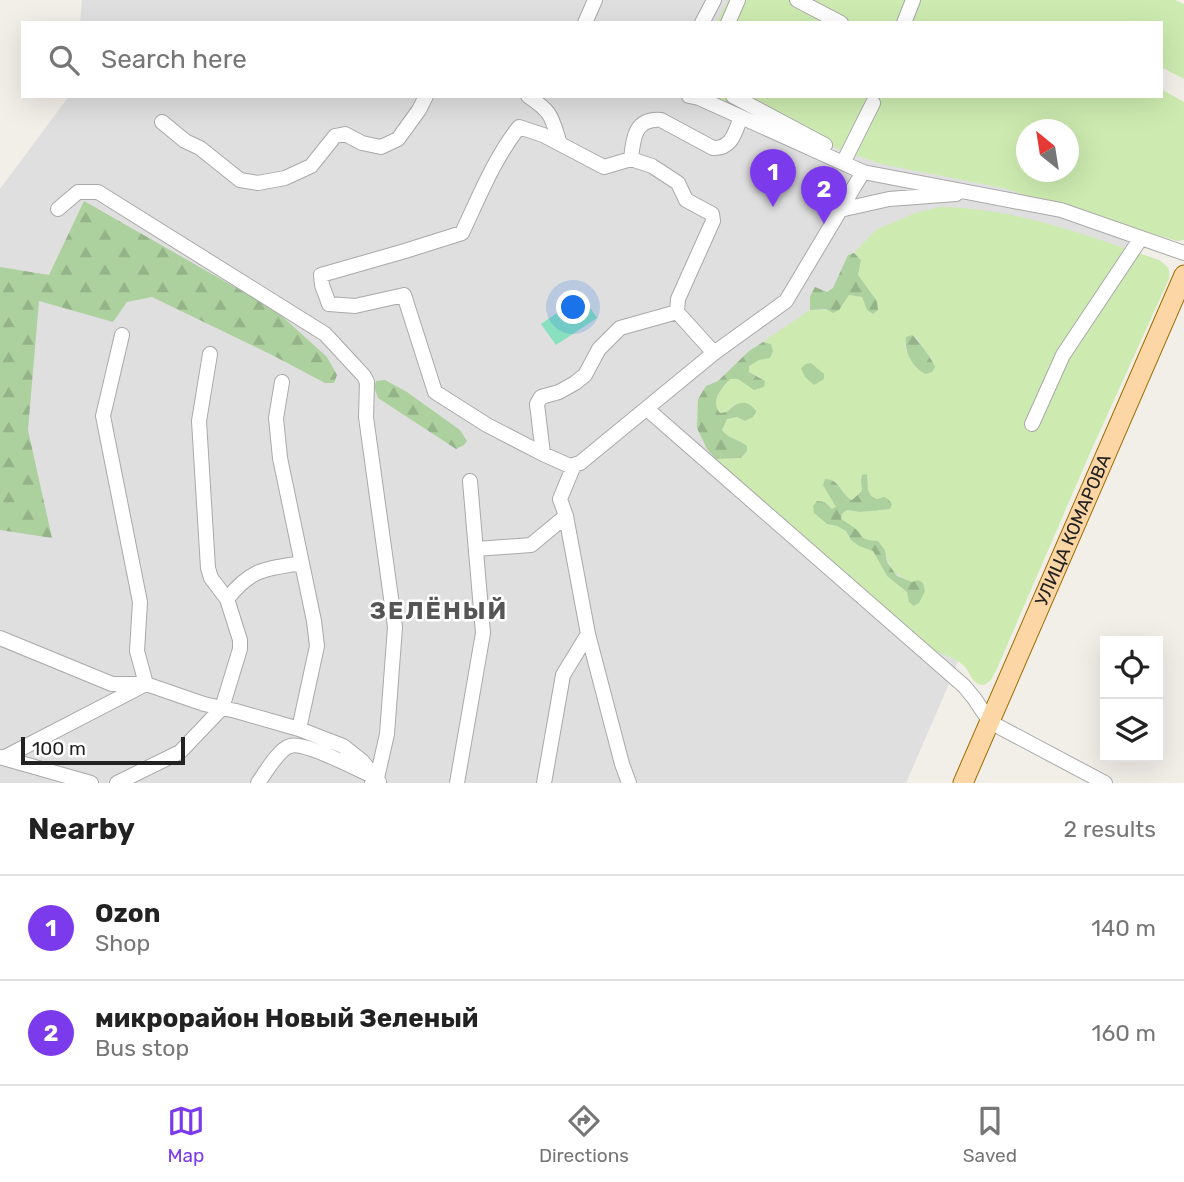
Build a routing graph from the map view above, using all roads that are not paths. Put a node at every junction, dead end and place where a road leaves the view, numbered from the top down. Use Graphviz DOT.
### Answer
graph roads {
  1 [pos="595,0"];
  2 [pos="714,0"];
  3 [pos="738,0"];
  4 [pos="797,0"];
  5 [pos="913,0"];
  6 [pos="586,21"];
  7 [pos="703,21"];
  8 [pos="729,21"];
  9 [pos="837,21"];
  10 [pos="905,21"];
  11 [pos="425,98"];
  12 [pos="699,98"];
  13 [pos="737,98"];
  14 [pos="874,100"];
  15 [pos="549,102"];
  16 [pos="741,117"];
  17 [pos="162,122"];
  18 [pos="560,144"];
  19 [pos="631,159"];
  20 [pos="845,159"];
  21 [pos="863,172"];
  22 [pos="974,192"];
  23 [pos="58,209"];
  24 [pos="840,210"];
  25 [pos="1141,238"];
  26 [pos="1184,253"];
  27 [pos="1184,275"];
  28 [pos="677,312"];
  29 [pos="122,335"];
  30 [pos="714,353"];
  31 [pos="210,354"];
  32 [pos="282,382"];
  33 [pos="647,409"];
  34 [pos="1032,424"];
  35 [pos="543,454"];
  36 [pos="575,465"];
  37 [pos="470,481"];
  38 [pos="566,516"];
  39 [pos="475,549"];
  40 [pos="302,563"];
  41 [pos="227,598"];
  42 [pos="588,634"];
  43 [pos="0,638"];
  44 [pos="146,684"];
  45 [pos="222,708"];
  46 [pos="990,722"];
  47 [pos="292,727"];
  48 [pos="289,746"];
  49 [pos="2,758"];
  50 [pos="376,781"];
  51 [pos="91,783"];
  52 [pos="117,783"];
  53 [pos="258,783"];
  54 [pos="457,783"];
  55 [pos="544,783"];
  56 [pos="629,783"];
  57 [pos="962,783"];
  58 [pos="1105,783"];
  1 -- 6 [label="street"];
  2 -- 7 [label="street"];
  3 -- 8 [label="street"];
  4 -- 9 [label="street"];
  5 -- 10 [label="street"];
  11 -- 17 [label="street"];
  12 -- 16 [label="street"];
  13 -- 20 [label="street"];
  14 -- 20 [label="street"];
  15 -- 18 [label="street"];
  16 -- 19 [label="street"];
  16 -- 20 [label="street"];
  18 -- 19 [label="street"];
  18 -- 35 [label="street"];
  19 -- 28 [label="street"];
  20 -- 21 [label="street"];
  21 -- 22 [label="street"];
  21 -- 24 [label="street"];
  22 -- 24 [label="street"];
  22 -- 25 [label="street"];
  23 -- 50 [label="street"];
  24 -- 30 [label="street"];
  25 -- 26 [label="street"];
  25 -- 34 [label="street"];
  27 -- 46 [label="main road, УЛИЦА КОМАРОВА"];
  28 -- 30 [label="street"];
  28 -- 35 [label="street"];
  29 -- 44 [label="street"];
  30 -- 33 [label="street"];
  31 -- 41 [label="street"];
  32 -- 40 [label="street"];
  33 -- 36 [label="street"];
  33 -- 46 [label="street"];
  35 -- 36 [label="street"];
  36 -- 38 [label="street"];
  37 -- 39 [label="street"];
  38 -- 39 [label="street"];
  38 -- 42 [label="street"];
  39 -- 54 [label="street"];
  40 -- 41 [label="street"];
  40 -- 47 [label="street"];
  41 -- 45 [label="street"];
  42 -- 55 [label="street"];
  42 -- 56 [label="street"];
  43 -- 44 [label="street"];
  44 -- 45 [label="street"];
  44 -- 49 [label="street"];
  45 -- 47 [label="street"];
  45 -- 52 [label="street"];
  46 -- 57 [label="main road, УЛИЦА КОМАРОВА"];
  46 -- 58 [label="street"];
  47 -- 48 [label="street"];
  47 -- 50 [label="street"];
  48 -- 50 [label="street"];
  48 -- 53 [label="street"];
  49 -- 51 [label="street"];
}
